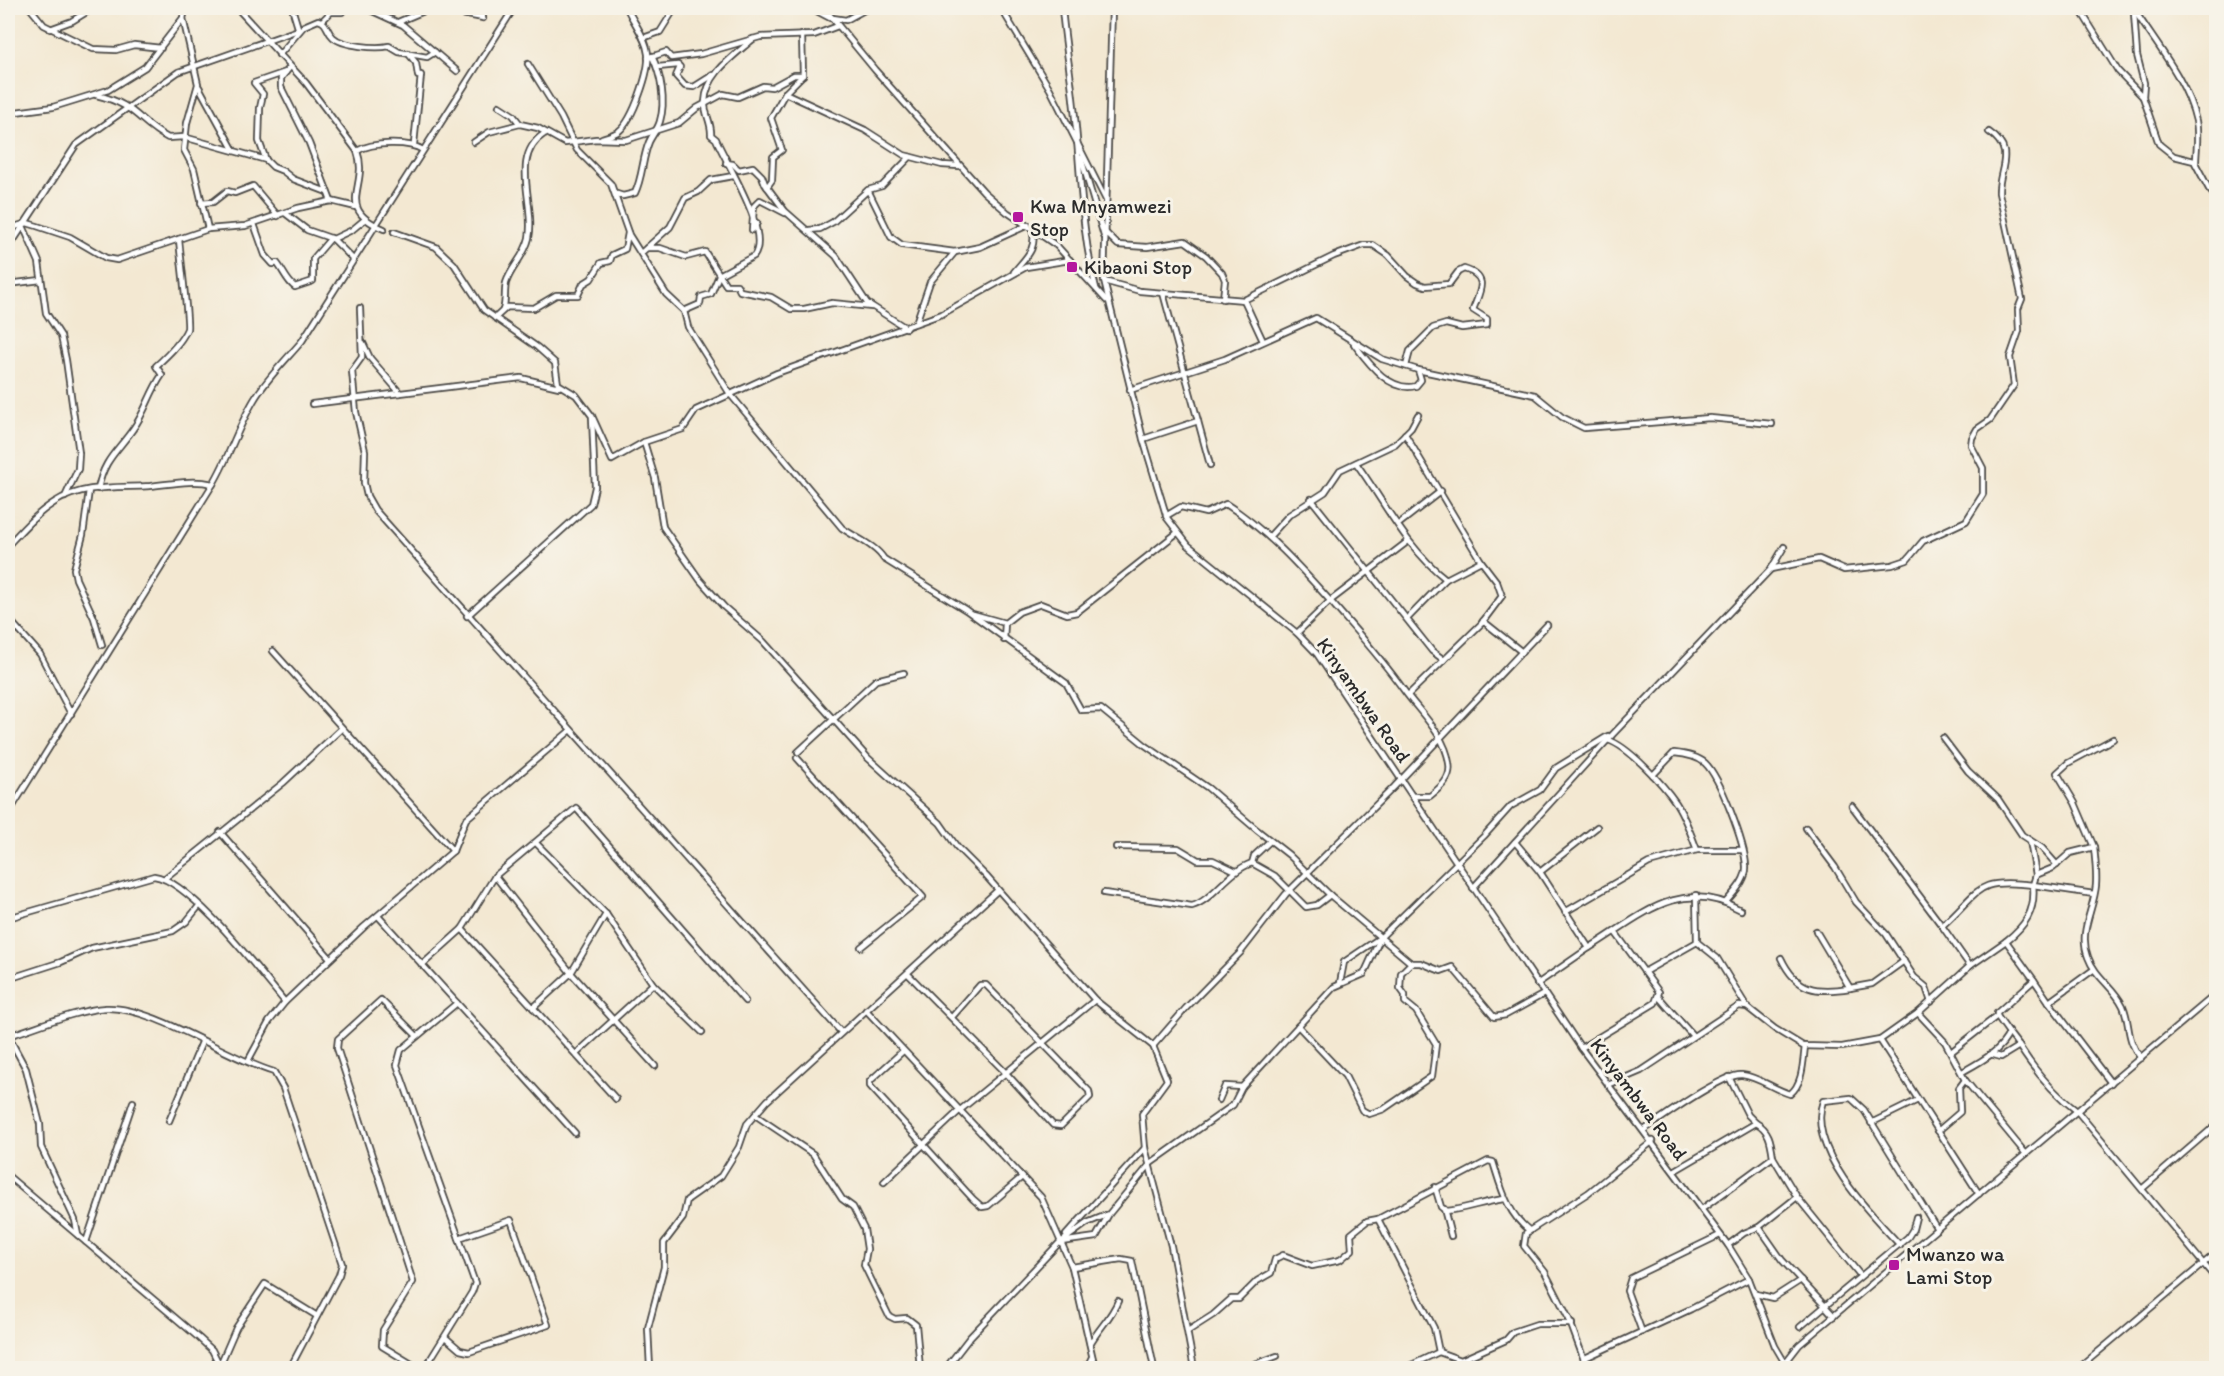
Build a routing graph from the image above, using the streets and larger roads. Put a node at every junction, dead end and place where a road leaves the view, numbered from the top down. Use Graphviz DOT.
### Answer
graph roads {
  1 [pos="30,8"];
  2 [pos="93,8"];
  3 [pos="186,8"];
  4 [pos="237,8"];
  5 [pos="292,8"];
  6 [pos="344,8"];
  7 [pos="366,8"];
  8 [pos="431,8"];
  9 [pos="449,8"];
  10 [pos="477,8"];
  11 [pos="514,8"];
  12 [pos="627,8"];
  13 [pos="675,8"];
  14 [pos="811,8"];
  15 [pos="824,8"];
  16 [pos="868,8"];
  17 [pos="1001,8"];
  18 [pos="1062,8"];
  19 [pos="1112,8"];
  20 [pos="2079,8"];
  21 [pos="2133,8"];
  22 [pos="183,18"];
  23 [pos="322,21"];
  24 [pos="834,21"];
  25 [pos="398,22"];
  26 [pos="51,29"];
  27 [pos="299,31"];
  28 [pos="802,35"];
  29 [pos="643,38"];
  30 [pos="753,39"];
  31 [pos="266,41"];
  32 [pos="160,48"];
  33 [pos="435,52"];
  34 [pos="408,53"];
  35 [pos="279,54"];
  36 [pos="650,57"];
  37 [pos="528,64"];
  38 [pos="193,65"];
  39 [pos="658,67"];
  40 [pos="288,69"];
  41 [pos="457,71"];
  42 [pos="718,72"];
  43 [pos="803,75"];
  44 [pos="198,84"];
  45 [pos="785,93"];
  46 [pos="95,95"];
  47 [pos="2143,97"];
  48 [pos="705,103"];
  49 [pos="499,106"];
  50 [pos="128,107"];
  51 [pos="8,113"];
  52 [pos="520,124"];
  53 [pos="1989,132"];
  54 [pos="654,133"];
  55 [pos="544,134"];
  56 [pos="184,137"];
  57 [pos="600,139"];
  58 [pos="474,142"];
  59 [pos="572,142"];
  60 [pos="414,144"];
  61 [pos="1078,148"];
  62 [pos="233,149"];
  63 [pos="423,150"];
  64 [pos="357,151"];
  65 [pos="910,158"];
  66 [pos="266,160"];
  67 [pos="726,163"];
  68 [pos="2196,164"];
  69 [pos="959,166"];
  70 [pos="733,176"];
  71 [pos="768,187"];
  72 [pos="868,190"];
  73 [pos="615,191"];
  74 [pos="327,192"];
  75 [pos="2217,197"];
  76 [pos="331,201"];
  77 [pos="1107,202"];
  78 [pos="201,203"];
  79 [pos="356,207"];
  80 [pos="285,213"];
  81 [pos="278,216"];
  82 [pos="790,216"];
  83 [pos="364,220"];
  84 [pos="755,222"];
  85 [pos="254,224"];
  86 [pos="374,225"];
  87 [pos="25,226"];
  88 [pos="1030,227"];
  89 [pos="8,229"];
  90 [pos="208,229"];
  91 [pos="384,229"];
  92 [pos="809,230"];
  93 [pos="394,232"];
  94 [pos="628,232"];
  95 [pos="1106,236"];
  96 [pos="332,238"];
  97 [pos="179,239"];
  98 [pos="647,248"];
  99 [pos="8,249"];
  100 [pos="955,252"];
  101 [pos="641,253"];
  102 [pos="353,259"];
  103 [pos="1070,260"];
  104 [pos="1012,274"];
  105 [pos="718,275"];
  106 [pos="41,280"];
  107 [pos="1104,281"];
  108 [pos="8,284"];
  109 [pos="1097,290"];
  110 [pos="1164,294"];
  111 [pos="1223,299"];
  112 [pos="1244,300"];
  113 [pos="1108,302"];
  114 [pos="872,307"];
  115 [pos="360,308"];
  116 [pos="503,310"];
  117 [pos="684,311"];
  118 [pos="495,318"];
  119 [pos="916,323"];
  120 [pos="906,328"];
  121 [pos="362,337"];
  122 [pos="1263,341"];
  123 [pos="1352,341"];
  124 [pos="1406,366"];
  125 [pos="1418,370"];
  126 [pos="1185,374"];
  127 [pos="560,387"];
  128 [pos="1130,390"];
  129 [pos="400,393"];
  130 [pos="730,394"];
  131 [pos="355,398"];
  132 [pos="312,404"];
  133 [pos="1418,415"];
  134 [pos="592,416"];
  135 [pos="1198,422"];
  136 [pos="1772,424"];
  137 [pos="1405,434"];
  138 [pos="1143,439"];
  139 [pos="644,442"];
  140 [pos="1356,463"];
  141 [pos="1210,465"];
  142 [pos="213,484"];
  143 [pos="99,489"];
  144 [pos="89,490"];
  145 [pos="1441,491"];
  146 [pos="65,497"];
  147 [pos="1311,499"];
  148 [pos="1167,516"];
  149 [pos="1400,523"];
  150 [pos="1177,533"];
  151 [pos="1269,537"];
  152 [pos="1407,542"];
  153 [pos="8,545"];
  154 [pos="1784,547"];
  155 [pos="1481,561"];
  156 [pos="1369,569"];
  157 [pos="1771,569"];
  158 [pos="1446,579"];
  159 [pos="1330,601"];
  160 [pos="969,612"];
  161 [pos="467,616"];
  162 [pos="8,618"];
  163 [pos="1408,618"];
  164 [pos="1483,621"];
  165 [pos="1005,622"];
  166 [pos="1547,625"];
  167 [pos="1297,633"];
  168 [pos="1004,640"];
  169 [pos="102,645"];
  170 [pos="273,651"];
  171 [pos="1522,652"];
  172 [pos="1444,660"];
  173 [pos="904,673"];
  174 [pos="1408,695"];
  175 [pos="71,714"];
  176 [pos="834,719"];
  177 [pos="341,729"];
  178 [pos="571,730"];
  179 [pos="1613,734"];
  180 [pos="1439,738"];
  181 [pos="1943,738"];
  182 [pos="2114,739"];
  183 [pos="1608,740"];
  184 [pos="1653,775"];
  185 [pos="1401,778"];
  186 [pos="1413,796"];
  187 [pos="1852,806"];
  188 [pos="8,814"];
  189 [pos="1597,827"];
  190 [pos="1806,828"];
  191 [pos="220,832"];
  192 [pos="1270,841"];
  193 [pos="2030,841"];
  194 [pos="1515,842"];
  195 [pos="536,843"];
  196 [pos="1116,847"];
  197 [pos="2094,847"];
  198 [pos="1697,850"];
  199 [pos="1742,850"];
  200 [pos="453,851"];
  201 [pos="1252,863"];
  202 [pos="1457,863"];
  203 [pos="2057,865"];
  204 [pos="1236,871"];
  205 [pos="1308,872"];
  206 [pos="1540,872"];
  207 [pos="2036,875"];
  208 [pos="495,876"];
  209 [pos="165,878"];
  210 [pos="2033,885"];
  211 [pos="1473,888"];
  212 [pos="998,890"];
  213 [pos="1289,891"];
  214 [pos="1104,893"];
  215 [pos="2094,894"];
  216 [pos="1330,895"];
  217 [pos="1696,895"];
  218 [pos="1726,902"];
  219 [pos="200,906"];
  220 [pos="1741,910"];
  221 [pos="1565,912"];
  222 [pos="606,914"];
  223 [pos="378,916"];
  224 [pos="8,918"];
  225 [pos="1942,926"];
  226 [pos="462,929"];
  227 [pos="1816,931"];
  228 [pos="1615,932"];
  229 [pos="1381,937"];
  230 [pos="2006,941"];
  231 [pos="1697,942"];
  232 [pos="861,947"];
  233 [pos="1589,948"];
  234 [pos="330,958"];
  235 [pos="1781,958"];
  236 [pos="1904,961"];
  237 [pos="1411,963"];
  238 [pos="422,965"];
  239 [pos="1970,966"];
  240 [pos="2093,970"];
  241 [pos="1644,972"];
  242 [pos="571,973"];
  243 [pos="908,974"];
  244 [pos="8,979"];
  245 [pos="2034,980"];
  246 [pos="1340,983"];
  247 [pos="654,984"];
  248 [pos="1538,984"];
  249 [pos="1850,988"];
  250 [pos="1544,994"];
  251 [pos="2217,994"];
  252 [pos="1658,996"];
  253 [pos="1095,1000"];
  254 [pos="745,1001"];
  255 [pos="285,1002"];
  256 [pos="1931,1002"];
  257 [pos="2049,1002"];
  258 [pos="457,1004"];
  259 [pos="1747,1007"];
  260 [pos="533,1008"];
  261 [pos="866,1010"];
  262 [pos="1918,1013"];
  263 [pos="1997,1016"];
  264 [pos="952,1017"];
  265 [pos="614,1021"];
  266 [pos="1298,1026"];
  267 [pos="8,1028"];
  268 [pos="702,1032"];
  269 [pos="841,1032"];
  270 [pos="2010,1033"];
  271 [pos="9,1036"];
  272 [pos="417,1036"];
  273 [pos="1693,1036"];
  274 [pos="1880,1040"];
  275 [pos="1043,1041"];
  276 [pos="202,1042"];
  277 [pos="1153,1046"];
  278 [pos="1805,1046"];
  279 [pos="2019,1046"];
  280 [pos="1581,1048"];
  281 [pos="903,1051"];
  282 [pos="1951,1052"];
  283 [pos="576,1054"];
  284 [pos="1990,1054"];
  285 [pos="2141,1058"];
  286 [pos="248,1061"];
  287 [pos="655,1066"];
  288 [pos="1962,1072"];
  289 [pos="1006,1073"];
  290 [pos="1729,1077"];
  291 [pos="1965,1080"];
  292 [pos="2111,1083"];
  293 [pos="1608,1085"];
  294 [pos="1242,1087"];
  295 [pos="616,1099"];
  296 [pos="1219,1100"];
  297 [pos="1918,1100"];
  298 [pos="133,1102"];
  299 [pos="958,1111"];
  300 [pos="2077,1111"];
  301 [pos="755,1115"];
  302 [pos="169,1121"];
  303 [pos="1756,1123"];
  304 [pos="1871,1123"];
  305 [pos="2217,1125"];
  306 [pos="1644,1130"];
  307 [pos="1938,1131"];
  308 [pos="575,1133"];
  309 [pos="1653,1141"];
  310 [pos="924,1145"];
  311 [pos="1145,1148"];
  312 [pos="2026,1154"];
  313 [pos="1773,1157"];
  314 [pos="1151,1163"];
  315 [pos="1674,1171"];
  316 [pos="8,1176"];
  317 [pos="1022,1177"];
  318 [pos="884,1182"];
  319 [pos="1434,1187"];
  320 [pos="2143,1188"];
  321 [pos="1979,1194"];
  322 [pos="1797,1197"];
  323 [pos="1505,1199"];
  324 [pos="1443,1209"];
  325 [pos="1702,1209"];
  326 [pos="1109,1214"];
  327 [pos="1916,1217"];
  328 [pos="1378,1219"];
  329 [pos="1758,1227"];
  330 [pos="1937,1229"];
  331 [pos="1530,1232"];
  332 [pos="78,1235"];
  333 [pos="1720,1235"];
  334 [pos="1451,1236"];
  335 [pos="459,1238"];
  336 [pos="86,1242"];
  337 [pos="1061,1242"];
  338 [pos="1728,1245"];
  339 [pos="1900,1245"];
  340 [pos="2217,1253"];
  341 [pos="2204,1264"];
  342 [pos="1072,1268"];
  343 [pos="1860,1275"];
  344 [pos="1749,1279"];
  345 [pos="2217,1279"];
  346 [pos="1801,1280"];
  347 [pos="1756,1294"];
  348 [pos="1118,1301"];
  349 [pos="1825,1306"];
  350 [pos="1834,1316"];
  351 [pos="317,1317"];
  352 [pos="1572,1324"];
  353 [pos="1800,1327"];
  354 [pos="1188,1331"];
  355 [pos="1642,1332"];
  356 [pos="445,1337"];
  357 [pos="1090,1344"];
  358 [pos="1439,1352"];
  359 [pos="1092,1354"];
  360 [pos="1277,1356"];
  361 [pos="1585,1358"];
  362 [pos="1785,1363"];
  363 [pos="221,1367"];
  364 [pos="292,1368"];
  365 [pos="312,1368"];
  366 [pos="418,1368"];
  367 [pos="425,1368"];
  368 [pos="650,1368"];
  369 [pos="920,1368"];
  370 [pos="946,1368"];
  371 [pos="1074,1368"];
  372 [pos="1095,1368"];
  373 [pos="1154,1368"];
  374 [pos="1194,1368"];
  375 [pos="1244,1368"];
  376 [pos="1405,1368"];
  377 [pos="1587,1368"];
  378 [pos="1789,1368"];
  379 [pos="2079,1368"];
  1 -- 26 [label="street"];
  2 -- 26 [label="street"];
  3 -- 22 [label="street"];
  4 -- 31 [label="street"];
  5 -- 27 [label="street"];
  6 -- 23 [label="street"];
  7 -- 25 [label="street"];
  8 -- 25 [label="street"];
  9 -- 10 [label="street"];
  11 -- 63 [label="street"];
  12 -- 29 [label="street"];
  13 -- 29 [label="street"];
  14 -- 24 [label="street"];
  15 -- 24 [label="street"];
  16 -- 24 [label="street"];
  17 -- 61 [label="street"];
  18 -- 61 [label="street"];
  19 -- 77 [label="street, Kinyambwa Road"];
  20 -- 47 [label="street"];
  21 -- 47 [label="street"];
  21 -- 68 [label="street"];
  22 -- 32 [label="street"];
  22 -- 38 [label="street"];
  23 -- 27 [label="street"];
  23 -- 34 [label="street"];
  24 -- 28 [label="street"];
  24 -- 69 [label="street"];
  25 -- 33 [label="street"];
  26 -- 32 [label="street"];
  27 -- 31 [label="street"];
  27 -- 35 [label="street"];
  28 -- 30 [label="street"];
  28 -- 43 [label="street"];
  29 -- 36 [label="street"];
  30 -- 36 [label="street"];
  30 -- 42 [label="street"];
  31 -- 35 [label="street"];
  31 -- 38 [label="street"];
  32 -- 46 [label="street"];
  33 -- 34 [label="street"];
  33 -- 41 [label="street"];
  34 -- 60 [label="street"];
  35 -- 40 [label="street"];
  36 -- 39 [label="street"];
  36 -- 57 [label="street"];
  37 -- 59 [label="street"];
  38 -- 44 [label="street"];
  38 -- 50 [label="street"];
  39 -- 42 [label="street"];
  39 -- 54 [label="street"];
  40 -- 64 [label="street"];
  40 -- 66 [label="street"];
  40 -- 74 [label="street"];
  42 -- 48 [label="street"];
  43 -- 45 [label="street"];
  43 -- 48 [label="street"];
  44 -- 56 [label="street"];
  44 -- 62 [label="street"];
  45 -- 65 [label="street"];
  45 -- 71 [label="street"];
  46 -- 50 [label="street"];
  46 -- 51 [label="street"];
  47 -- 68 [label="street"];
  48 -- 54 [label="street"];
  48 -- 67 [label="street"];
  49 -- 52 [label="street"];
  50 -- 56 [label="street"];
  50 -- 87 [label="street"];
  52 -- 55 [label="street"];
  52 -- 58 [label="street"];
  53 -- 157 [label="street"];
  54 -- 57 [label="street"];
  54 -- 73 [label="street"];
  55 -- 59 [label="street"];
  55 -- 116 [label="street"];
  56 -- 62 [label="street"];
  56 -- 78 [label="street"];
  57 -- 59 [label="street"];
  59 -- 73 [label="street"];
  60 -- 63 [label="street"];
  60 -- 64 [label="street"];
  61 -- 77 [label="street"];
  61 -- 95 [label="street"];
  61 -- 109 [label="street"];
  62 -- 66 [label="street"];
  63 -- 86 [label="street"];
  64 -- 79 [label="street"];
  65 -- 69 [label="street"];
  65 -- 72 [label="street"];
  66 -- 74 [label="street"];
  67 -- 70 [label="street"];
  67 -- 71 [label="street"];
  68 -- 75 [label="street"];
  69 -- 88 [label="street"];
  70 -- 84 [label="street"];
  70 -- 98 [label="street"];
  71 -- 82 [label="street"];
  72 -- 92 [label="street"];
  72 -- 100 [label="street"];
  73 -- 94 [label="street"];
  74 -- 76 [label="street"];
  76 -- 79 [label="street"];
  76 -- 80 [label="street"];
  77 -- 95 [label="street, Kinyambwa Road"];
  78 -- 81 [label="street"];
  78 -- 90 [label="street"];
  79 -- 83 [label="street"];
  80 -- 81 [label="street"];
  80 -- 96 [label="street"];
  81 -- 85 [label="street"];
  82 -- 84 [label="street"];
  82 -- 92 [label="street"];
  83 -- 86 [label="street"];
  83 -- 96 [label="street"];
  84 -- 105 [label="street"];
  85 -- 90 [label="street"];
  85 -- 96 [label="street"];
  86 -- 91 [label="street"];
  86 -- 102 [label="street"];
  87 -- 89 [label="street"];
  87 -- 97 [label="street"];
  87 -- 99 [label="street"];
  87 -- 106 [label="street"];
  88 -- 100 [label="street"];
  88 -- 103 [label="street"];
  88 -- 104 [label="street"];
  90 -- 97 [label="street"];
  92 -- 114 [label="street"];
  93 -- 118 [label="street"];
  94 -- 101 [label="street"];
  94 -- 116 [label="street"];
  95 -- 107 [label="street, Kinyambwa Road"];
  95 -- 111 [label="street"];
  96 -- 102 [label="street"];
  97 -- 143 [label="street"];
  98 -- 101 [label="street"];
  98 -- 105 [label="street"];
  100 -- 119 [label="street"];
  101 -- 117 [label="street"];
  102 -- 142 [label="street"];
  103 -- 104 [label="street"];
  103 -- 109 [label="street"];
  104 -- 119 [label="street"];
  105 -- 114 [label="street"];
  105 -- 117 [label="street"];
  106 -- 108 [label="street"];
  106 -- 146 [label="street"];
  107 -- 110 [label="street"];
  107 -- 113 [label="street, Kinyambwa Road"];
  109 -- 113 [label="street"];
  110 -- 111 [label="street"];
  110 -- 126 [label="street"];
  111 -- 112 [label="street"];
  112 -- 122 [label="street"];
  112 -- 124 [label="street"];
  113 -- 128 [label="street, Kinyambwa Road"];
  114 -- 120 [label="street"];
  115 -- 121 [label="street"];
  116 -- 118 [label="street"];
  117 -- 130 [label="street"];
  118 -- 127 [label="street"];
  119 -- 120 [label="street"];
  120 -- 130 [label="street"];
  121 -- 129 [label="street"];
  121 -- 131 [label="street"];
  122 -- 123 [label="street"];
  122 -- 126 [label="street"];
  123 -- 124 [label="street"];
  123 -- 125 [label="street"];
  124 -- 125 [label="street"];
  125 -- 136 [label="street"];
  126 -- 128 [label="street"];
  126 -- 135 [label="street"];
  127 -- 129 [label="street"];
  127 -- 134 [label="street"];
  128 -- 138 [label="street, Kinyambwa Road"];
  129 -- 131 [label="street"];
  130 -- 139 [label="street"];
  130 -- 160 [label="street"];
  131 -- 132 [label="street"];
  131 -- 161 [label="street"];
  133 -- 137 [label="street"];
  134 -- 139 [label="street"];
  134 -- 161 [label="street"];
  135 -- 138 [label="street"];
  135 -- 141 [label="street"];
  137 -- 140 [label="street"];
  137 -- 145 [label="street"];
  138 -- 148 [label="street, Kinyambwa Road"];
  139 -- 176 [label="street"];
  140 -- 147 [label="street"];
  140 -- 152 [label="street"];
  142 -- 143 [label="street"];
  142 -- 175 [label="street"];
  143 -- 144 [label="street"];
  144 -- 146 [label="street"];
  144 -- 169 [label="street"];
  145 -- 149 [label="street"];
  145 -- 155 [label="street"];
  146 -- 153 [label="street"];
  147 -- 151 [label="street"];
  147 -- 156 [label="street"];
  148 -- 150 [label="street, Kinyambwa Road"];
  148 -- 151 [label="street"];
  150 -- 165 [label="street"];
  150 -- 167 [label="street, Kinyambwa Road"];
  151 -- 159 [label="street"];
  152 -- 156 [label="street"];
  152 -- 158 [label="street"];
  154 -- 157 [label="street"];
  155 -- 158 [label="street"];
  155 -- 164 [label="street"];
  156 -- 159 [label="street"];
  156 -- 163 [label="street"];
  157 -- 179 [label="street"];
  158 -- 163 [label="street"];
  159 -- 167 [label="street"];
  159 -- 174 [label="street"];
  160 -- 165 [label="street"];
  160 -- 168 [label="street"];
  161 -- 178 [label="street"];
  162 -- 175 [label="street"];
  163 -- 172 [label="street"];
  164 -- 171 [label="street"];
  164 -- 172 [label="street"];
  165 -- 168 [label="street"];
  166 -- 171 [label="street"];
  167 -- 185 [label="street, Kinyambwa Road"];
  168 -- 192 [label="street"];
  170 -- 177 [label="street"];
  171 -- 180 [label="street"];
  172 -- 174 [label="street"];
  173 -- 176 [label="street"];
  174 -- 180 [label="street"];
  175 -- 188 [label="street"];
  176 -- 212 [label="street"];
  176 -- 232 [label="street"];
  177 -- 191 [label="street"];
  177 -- 200 [label="street"];
  178 -- 200 [label="street"];
  178 -- 269 [label="street"];
  179 -- 183 [label="street"];
  179 -- 202 [label="street"];
  180 -- 185 [label="street"];
  180 -- 186 [label="street"];
  181 -- 193 [label="street"];
  182 -- 197 [label="street"];
  183 -- 184 [label="street"];
  183 -- 194 [label="street"];
  184 -- 198 [label="street"];
  184 -- 199 [label="street"];
  185 -- 186 [label="street, Kinyambwa Road"];
  185 -- 205 [label="street"];
  186 -- 202 [label="street, Kinyambwa Road"];
  187 -- 225 [label="street"];
  189 -- 206 [label="street"];
  190 -- 236 [label="street"];
  191 -- 209 [label="street"];
  191 -- 234 [label="street"];
  192 -- 201 [label="street"];
  192 -- 205 [label="street"];
  193 -- 203 [label="street"];
  193 -- 207 [label="street"];
  194 -- 206 [label="street"];
  194 -- 211 [label="street"];
  195 -- 208 [label="street"];
  195 -- 222 [label="street"];
  195 -- 254 [label="street"];
  196 -- 204 [label="street"];
  197 -- 203 [label="street"];
  197 -- 215 [label="street"];
  198 -- 199 [label="street"];
  198 -- 221 [label="street"];
  199 -- 218 [label="street"];
  200 -- 223 [label="street"];
  201 -- 204 [label="street"];
  201 -- 213 [label="street"];
  202 -- 211 [label="street, Kinyambwa Road"];
  202 -- 229 [label="street"];
  203 -- 207 [label="street"];
  204 -- 214 [label="street"];
  205 -- 213 [label="street"];
  205 -- 216 [label="street"];
  206 -- 221 [label="street"];
  207 -- 210 [label="street"];
  208 -- 226 [label="street"];
  208 -- 242 [label="street"];
  209 -- 219 [label="street"];
  209 -- 224 [label="street"];
  210 -- 215 [label="street"];
  210 -- 225 [label="street"];
  210 -- 230 [label="street"];
  211 -- 248 [label="street, Kinyambwa Road"];
  212 -- 243 [label="street"];
  212 -- 253 [label="street"];
  213 -- 216 [label="street"];
  213 -- 277 [label="street"];
  215 -- 240 [label="street"];
  216 -- 229 [label="street"];
  217 -- 218 [label="street"];
  217 -- 228 [label="street"];
  217 -- 231 [label="street"];
  218 -- 220 [label="street"];
  219 -- 244 [label="street"];
  219 -- 255 [label="street"];
  221 -- 233 [label="street"];
  222 -- 242 [label="street"];
  222 -- 247 [label="street"];
  223 -- 234 [label="street"];
  223 -- 238 [label="street"];
  225 -- 239 [label="street"];
  226 -- 238 [label="street"];
  226 -- 260 [label="street"];
  227 -- 249 [label="street"];
  228 -- 233 [label="street"];
  228 -- 241 [label="street"];
  229 -- 237 [label="street"];
  229 -- 246 [label="street"];
  229 -- 246 [label="street"];
  230 -- 239 [label="street"];
  230 -- 245 [label="street"];
  231 -- 241 [label="street"];
  231 -- 259 [label="street"];
  233 -- 248 [label="street"];
  234 -- 255 [label="street"];
  235 -- 249 [label="street"];
  236 -- 249 [label="street"];
  236 -- 256 [label="street"];
  237 -- 250 [label="street"];
  237 -- 266 [label="street"];
  238 -- 258 [label="street"];
  239 -- 256 [label="street"];
  240 -- 257 [label="street"];
  240 -- 285 [label="street"];
  241 -- 252 [label="street"];
  242 -- 260 [label="street"];
  242 -- 265 [label="street"];
  243 -- 261 [label="street"];
  243 -- 264 [label="street"];
  245 -- 257 [label="street"];
  245 -- 263 [label="street"];
  246 -- 266 [label="street"];
  247 -- 265 [label="street"];
  247 -- 268 [label="street"];
  248 -- 250 [label="street, Kinyambwa Road"];
  250 -- 280 [label="street, Kinyambwa Road"];
  251 -- 285 [label="street"];
  252 -- 273 [label="street"];
  252 -- 280 [label="street"];
  253 -- 275 [label="street"];
  253 -- 277 [label="street"];
  255 -- 286 [label="street"];
  256 -- 262 [label="street"];
  257 -- 292 [label="street"];
  258 -- 272 [label="street"];
  258 -- 308 [label="street"];
  259 -- 273 [label="street"];
  259 -- 278 [label="street"];
  260 -- 283 [label="street"];
  261 -- 269 [label="street"];
  261 -- 281 [label="street"];
  262 -- 274 [label="street"];
  262 -- 282 [label="street"];
  263 -- 270 [label="street"];
  263 -- 282 [label="street"];
  264 -- 275 [label="street"];
  264 -- 289 [label="street"];
  265 -- 283 [label="street"];
  265 -- 287 [label="street"];
  266 -- 294 [label="street"];
  267 -- 271 [label="street"];
  269 -- 301 [label="street"];
  270 -- 279 [label="street"];
  270 -- 284 [label="street"];
  271 -- 276 [label="street"];
  271 -- 332 [label="street"];
  272 -- 335 [label="street"];
  272 -- 366 [label="street"];
  273 -- 293 [label="street"];
  274 -- 278 [label="street"];
  274 -- 297 [label="street"];
  275 -- 289 [label="street"];
  275 -- 289 [label="street"];
  276 -- 286 [label="street"];
  276 -- 302 [label="street"];
  277 -- 311 [label="street"];
  278 -- 290 [label="street"];
  279 -- 284 [label="street"];
  279 -- 300 [label="street"];
  280 -- 293 [label="street, Kinyambwa Road"];
  281 -- 299 [label="street"];
  281 -- 310 [label="street"];
  282 -- 288 [label="street"];
  283 -- 295 [label="street"];
  284 -- 288 [label="street"];
  285 -- 292 [label="street"];
  286 -- 351 [label="street"];
  288 -- 291 [label="street"];
  289 -- 299 [label="street"];
  290 -- 303 [label="street"];
  290 -- 306 [label="street"];
  291 -- 307 [label="street"];
  291 -- 312 [label="street"];
  292 -- 300 [label="street"];
  293 -- 306 [label="street, Kinyambwa Road"];
  294 -- 296 [label="street"];
  294 -- 314 [label="street"];
  297 -- 304 [label="street"];
  297 -- 307 [label="street"];
  298 -- 336 [label="street"];
  299 -- 310 [label="street"];
  299 -- 317 [label="street"];
  300 -- 312 [label="street"];
  300 -- 320 [label="street"];
  301 -- 368 [label="street"];
  301 -- 369 [label="street"];
  303 -- 313 [label="street"];
  303 -- 315 [label="street"];
  304 -- 330 [label="street"];
  304 -- 339 [label="street"];
  305 -- 320 [label="street"];
  306 -- 309 [label="street, Kinyambwa Road"];
  307 -- 321 [label="street"];
  309 -- 315 [label="street, Kinyambwa Road"];
  309 -- 331 [label="street"];
  310 -- 317 [label="street"];
  310 -- 318 [label="street"];
  311 -- 314 [label="street"];
  311 -- 337 [label="street"];
  312 -- 321 [label="street"];
  313 -- 322 [label="street"];
  313 -- 325 [label="street"];
  314 -- 326 [label="street"];
  314 -- 354 [label="street"];
  315 -- 325 [label="street, Kinyambwa Road"];
  316 -- 332 [label="street"];
  317 -- 337 [label="street"];
  319 -- 323 [label="street"];
  319 -- 324 [label="street"];
  319 -- 328 [label="street"];
  320 -- 341 [label="street"];
  321 -- 330 [label="street"];
  322 -- 329 [label="street"];
  322 -- 343 [label="street"];
  323 -- 324 [label="street"];
  323 -- 331 [label="street"];
  324 -- 334 [label="street"];
  325 -- 333 [label="street, Kinyambwa Road"];
  326 -- 337 [label="street"];
  326 -- 337 [label="street"];
  327 -- 339 [label="street"];
  328 -- 354 [label="street"];
  328 -- 358 [label="street"];
  329 -- 338 [label="street"];
  329 -- 346 [label="street"];
  330 -- 350 [label="street"];
  331 -- 352 [label="street"];
  332 -- 336 [label="street"];
  333 -- 338 [label="street, Kinyambwa Road"];
  333 -- 355 [label="street"];
  335 -- 356 [label="street"];
  335 -- 356 [label="street"];
  336 -- 363 [label="street"];
  337 -- 342 [label="street"];
  337 -- 370 [label="street"];
  338 -- 344 [label="street, Kinyambwa Road"];
  339 -- 343 [label="street"];
  340 -- 341 [label="street"];
  341 -- 345 [label="street"];
  341 -- 379 [label="street"];
  342 -- 357 [label="street"];
  342 -- 373 [label="street"];
  343 -- 349 [label="street"];
  344 -- 347 [label="street, Kinyambwa Road"];
  344 -- 355 [label="street"];
  346 -- 347 [label="street"];
  346 -- 349 [label="street"];
  347 -- 362 [label="street, Kinyambwa Road"];
  348 -- 357 [label="street"];
  349 -- 350 [label="street"];
  349 -- 353 [label="street"];
  350 -- 362 [label="street"];
  351 -- 363 [label="street"];
  351 -- 364 [label="street"];
  352 -- 358 [label="street"];
  352 -- 361 [label="street"];
  354 -- 374 [label="street"];
  355 -- 361 [label="street"];
  356 -- 367 [label="street"];
  357 -- 359 [label="street"];
  358 -- 376 [label="street"];
  359 -- 371 [label="street"];
  359 -- 372 [label="street"];
  360 -- 375 [label="street"];
  361 -- 377 [label="street"];
  362 -- 378 [label="street, Kinyambwa Road"];
  364 -- 365 [label="street"];
}
